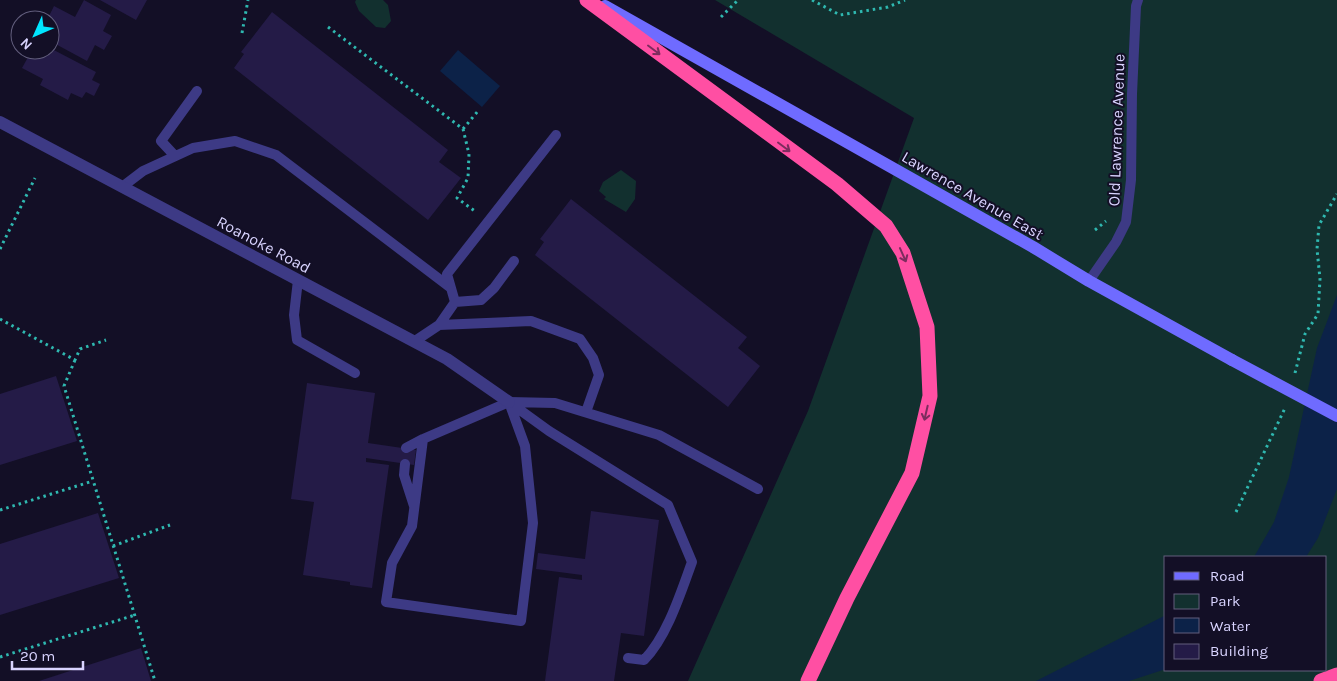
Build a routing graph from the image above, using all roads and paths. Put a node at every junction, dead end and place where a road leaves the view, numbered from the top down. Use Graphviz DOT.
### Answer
graph roads {
  1 [pos="248,0"];
  2 [pos="587,0"];
  3 [pos="594,0"];
  4 [pos="738,0"];
  5 [pos="812,0"];
  6 [pos="905,0"];
  7 [pos="1138,0"];
  8 [pos="721,17"];
  9 [pos="328,27"];
  10 [pos="242,33"];
  11 [pos="197,91"];
  12 [pos="478,111"];
  13 [pos="0,122"];
  14 [pos="463,130"];
  15 [pos="556,135"];
  16 [pos="175,156"];
  17 [pos="35,178"];
  18 [pos="122,187"];
  19 [pos="1337,194"];
  20 [pos="489,221"];
  21 [pos="0,249"];
  22 [pos="514,261"];
  23 [pos="298,280"];
  24 [pos="1088,281"];
  25 [pos="451,288"];
  26 [pos="455,302"];
  27 [pos="0,319"];
  28 [pos="439,325"];
  29 [pos="106,340"];
  30 [pos="415,341"];
  31 [pos="74,360"];
  32 [pos="355,373"];
  33 [pos="1293,381"];
  34 [pos="1288,399"];
  35 [pos="509,402"];
  36 [pos="586,412"];
  37 [pos="1337,416"];
  38 [pos="423,439"];
  39 [pos="406,448"];
  40 [pos="405,464"];
  41 [pos="93,481"];
  42 [pos="758,489"];
  43 [pos="414,509"];
  44 [pos="0,510"];
  45 [pos="1236,512"];
  46 [pos="170,525"];
  47 [pos="113,546"];
  48 [pos="135,615"];
  49 [pos="0,657"];
  50 [pos="628,658"];
  51 [pos="1337,675"];
  52 [pos="155,681"];
  53 [pos="808,681"];
  54 [pos="1321,681"];
  1 -- 10 [label="path"];
  2 -- 53 [label="highway, one-way"];
  3 -- 24 [label="main road, Lawrence Avenue East"];
  4 -- 8 [label="path"];
  5 -- 6 [label="path"];
  7 -- 24 [label="lane, Old Lawrence Avenue"];
  9 -- 14 [label="path"];
  11 -- 16 [label="lane"];
  12 -- 14 [label="path"];
  13 -- 18 [label="street, Roanoke Road"];
  14 -- 20 [label="path"];
  15 -- 20 [label="lane"];
  16 -- 18 [label="lane"];
  16 -- 25 [label="lane"];
  17 -- 21 [label="path"];
  18 -- 23 [label="street, Roanoke Road"];
  19 -- 33 [label="path"];
  20 -- 25 [label="lane"];
  22 -- 26 [label="lane"];
  23 -- 30 [label="street, Roanoke Road"];
  23 -- 32 [label="lane"];
  24 -- 37 [label="main road, Lawrence Avenue East, bridge"];
  25 -- 26 [label="lane"];
  26 -- 28 [label="lane"];
  27 -- 31 [label="path"];
  28 -- 30 [label="lane"];
  28 -- 36 [label="lane"];
  29 -- 31 [label="path"];
  30 -- 35 [label="street, Roanoke Road"];
  31 -- 41 [label="path"];
  34 -- 45 [label="path"];
  35 -- 36 [label="lane"];
  35 -- 38 [label="lane"];
  35 -- 43 [label="lane"];
  35 -- 50 [label="lane"];
  36 -- 42 [label="lane"];
  38 -- 39 [label="lane"];
  38 -- 43 [label="lane"];
  40 -- 43 [label="lane"];
  41 -- 44 [label="path"];
  41 -- 47 [label="path"];
  46 -- 47 [label="path"];
  47 -- 48 [label="path"];
  48 -- 49 [label="path"];
  48 -- 52 [label="path"];
  51 -- 54 [label="highway"];
}
